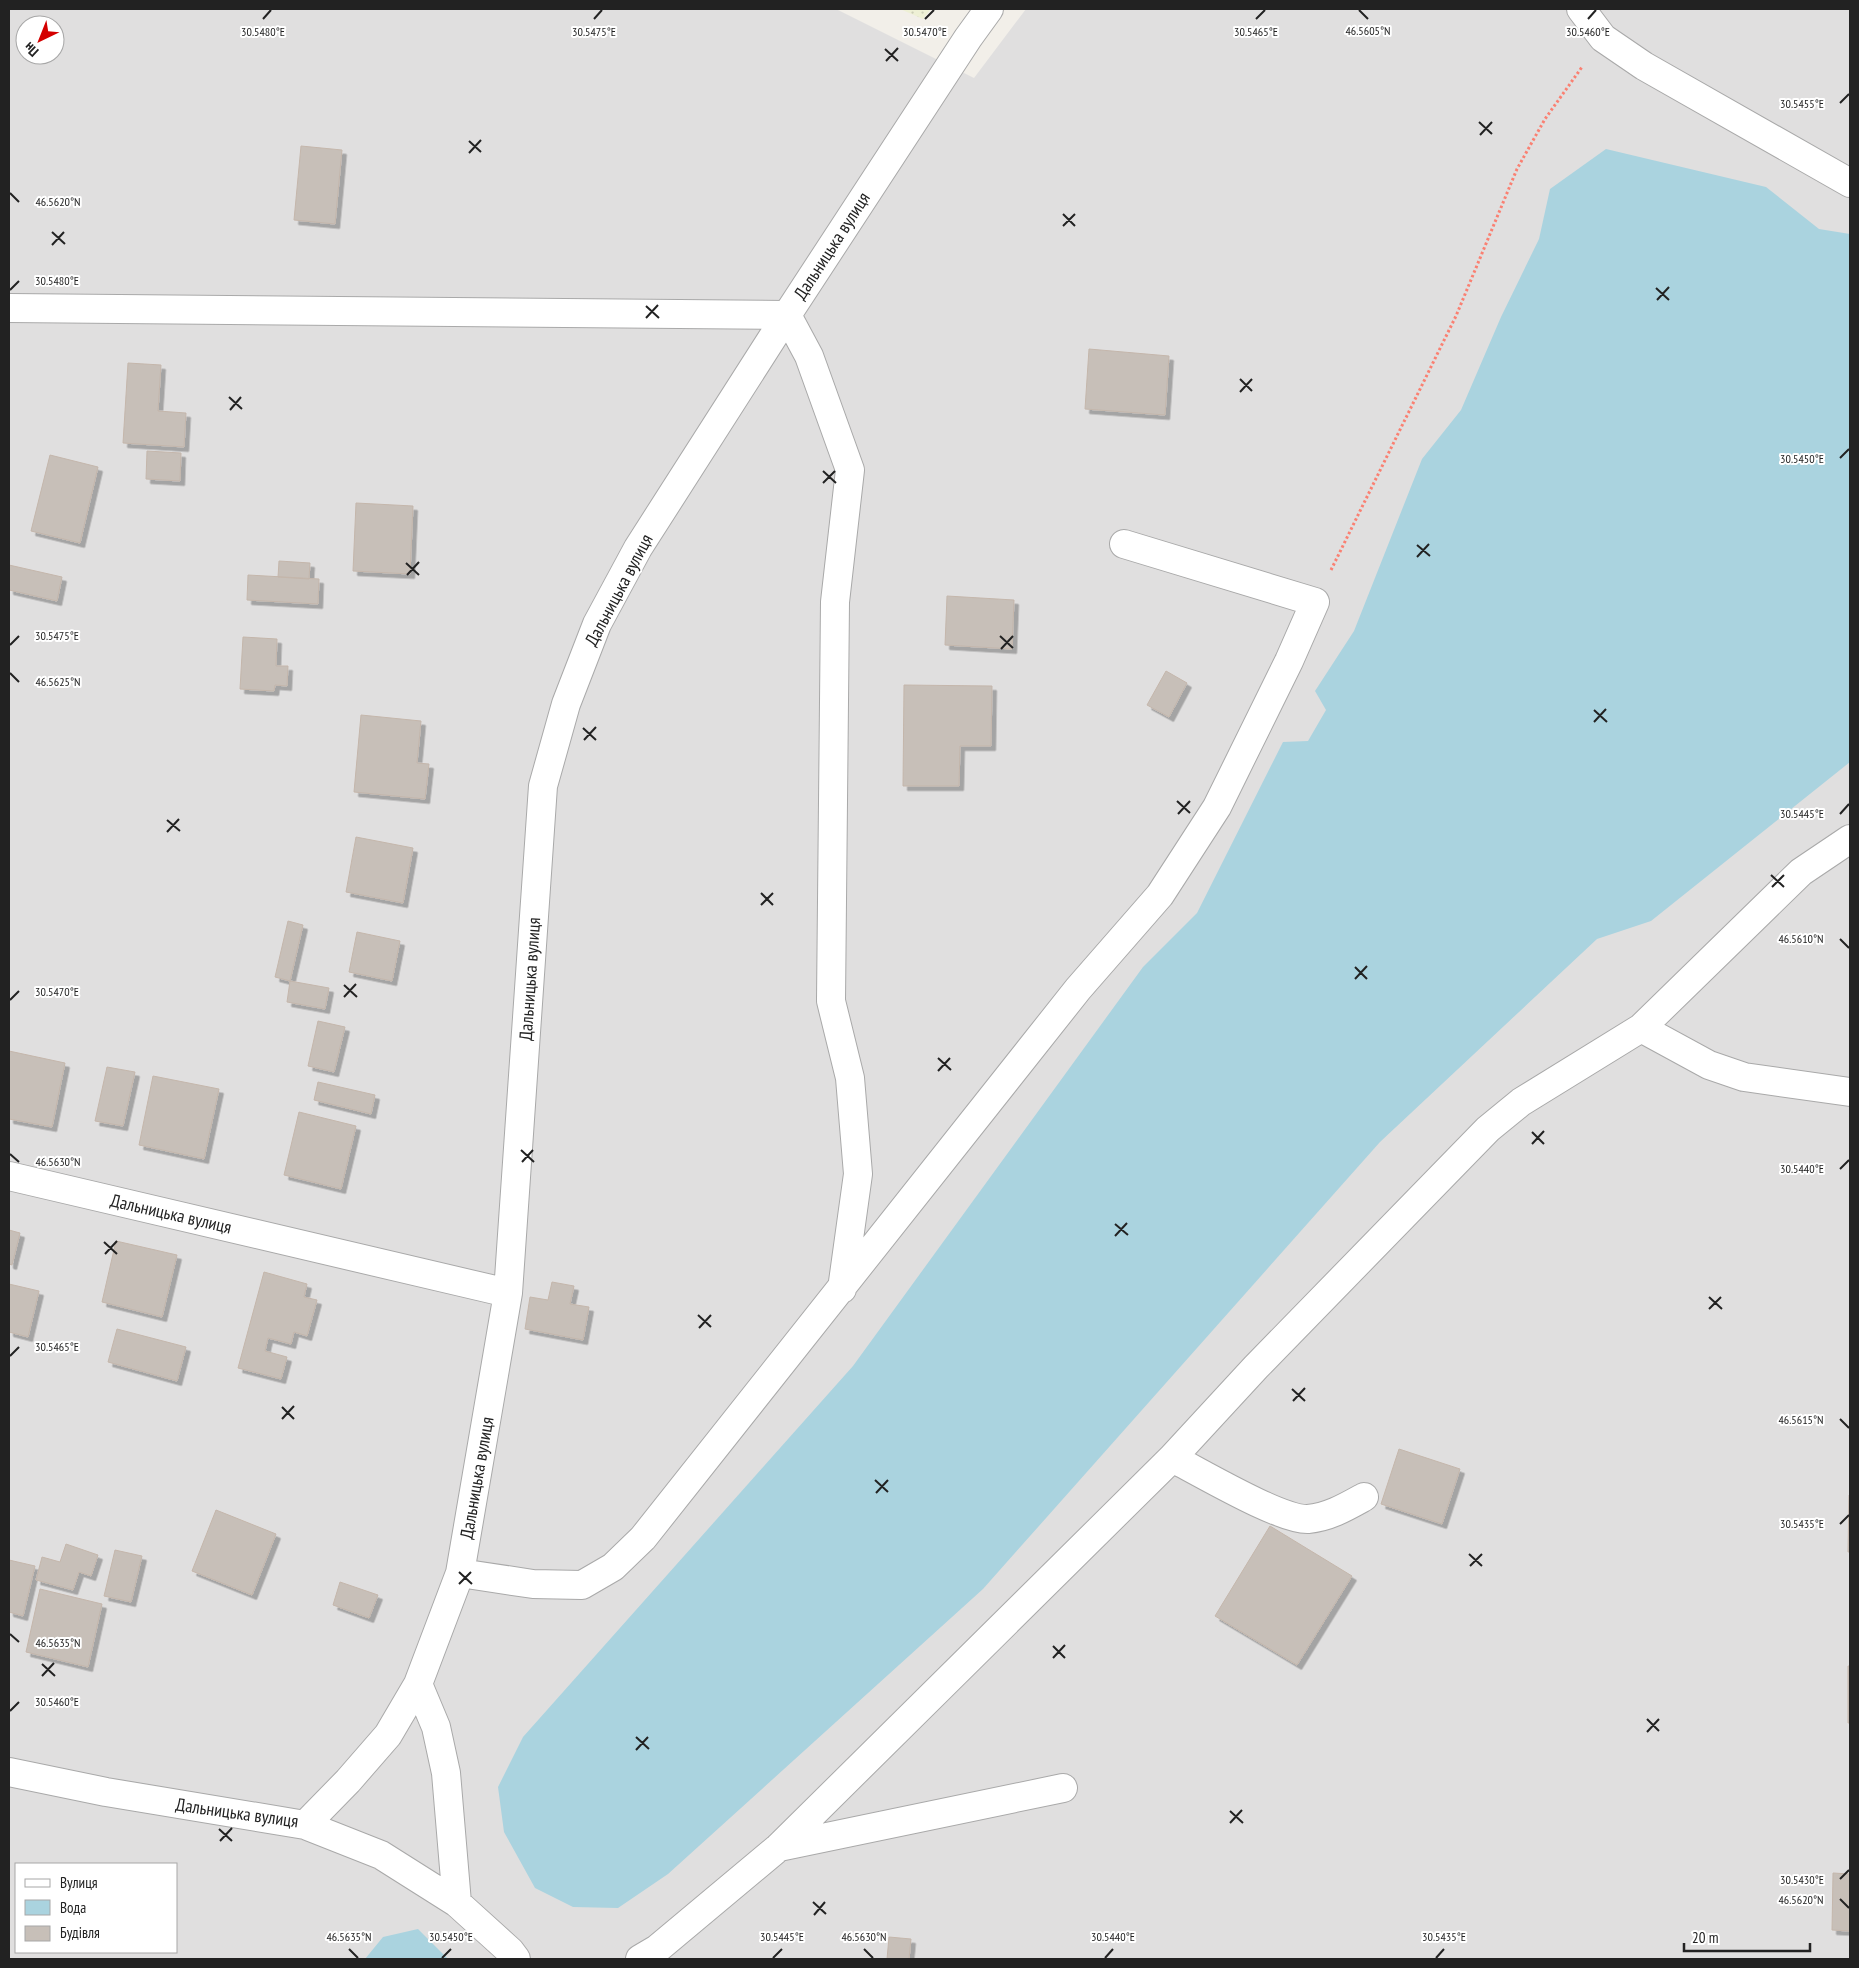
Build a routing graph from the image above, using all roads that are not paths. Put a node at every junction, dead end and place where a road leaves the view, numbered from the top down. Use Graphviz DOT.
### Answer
graph roads {
  1 [pos="989,9"];
  2 [pos="1581,9"];
  3 [pos="1850,183"];
  4 [pos="9,308"];
  5 [pos="787,315"];
  6 [pos="1124,544"];
  7 [pos="1850,840"];
  8 [pos="1642,1028"];
  9 [pos="1850,1092"];
  10 [pos="9,1176"];
  11 [pos="842,1289"];
  12 [pos="508,1293"];
  13 [pos="1172,1458"];
  14 [pos="1364,1497"];
  15 [pos="460,1573"];
  16 [pos="418,1684"];
  17 [pos="9,1772"];
  18 [pos="1063,1788"];
  19 [pos="305,1825"];
  20 [pos="778,1847"];
  21 [pos="457,1903"];
  22 [pos="516,1959"];
  23 [pos="640,1959"];
  1 -- 5 [label="street, Дальницька вулиця"];
  2 -- 3 [label="street"];
  4 -- 5 [label="street"];
  5 -- 11 [label="street"];
  5 -- 12 [label="street, Дальницька вулиця"];
  6 -- 11 [label="street"];
  7 -- 8 [label="street"];
  8 -- 9 [label="street"];
  8 -- 13 [label="street"];
  10 -- 12 [label="street, Дальницька вулиця"];
  11 -- 15 [label="street"];
  12 -- 15 [label="street, Дальницька вулиця"];
  13 -- 14 [label="street"];
  13 -- 20 [label="street"];
  15 -- 16 [label="street, Дальницька вулиця"];
  16 -- 19 [label="street, Дальницька вулиця"];
  16 -- 21 [label="street"];
  17 -- 19 [label="street, Дальницька вулиця"];
  18 -- 20 [label="street"];
  19 -- 21 [label="street"];
  20 -- 23 [label="street"];
  21 -- 22 [label="street"];
}
